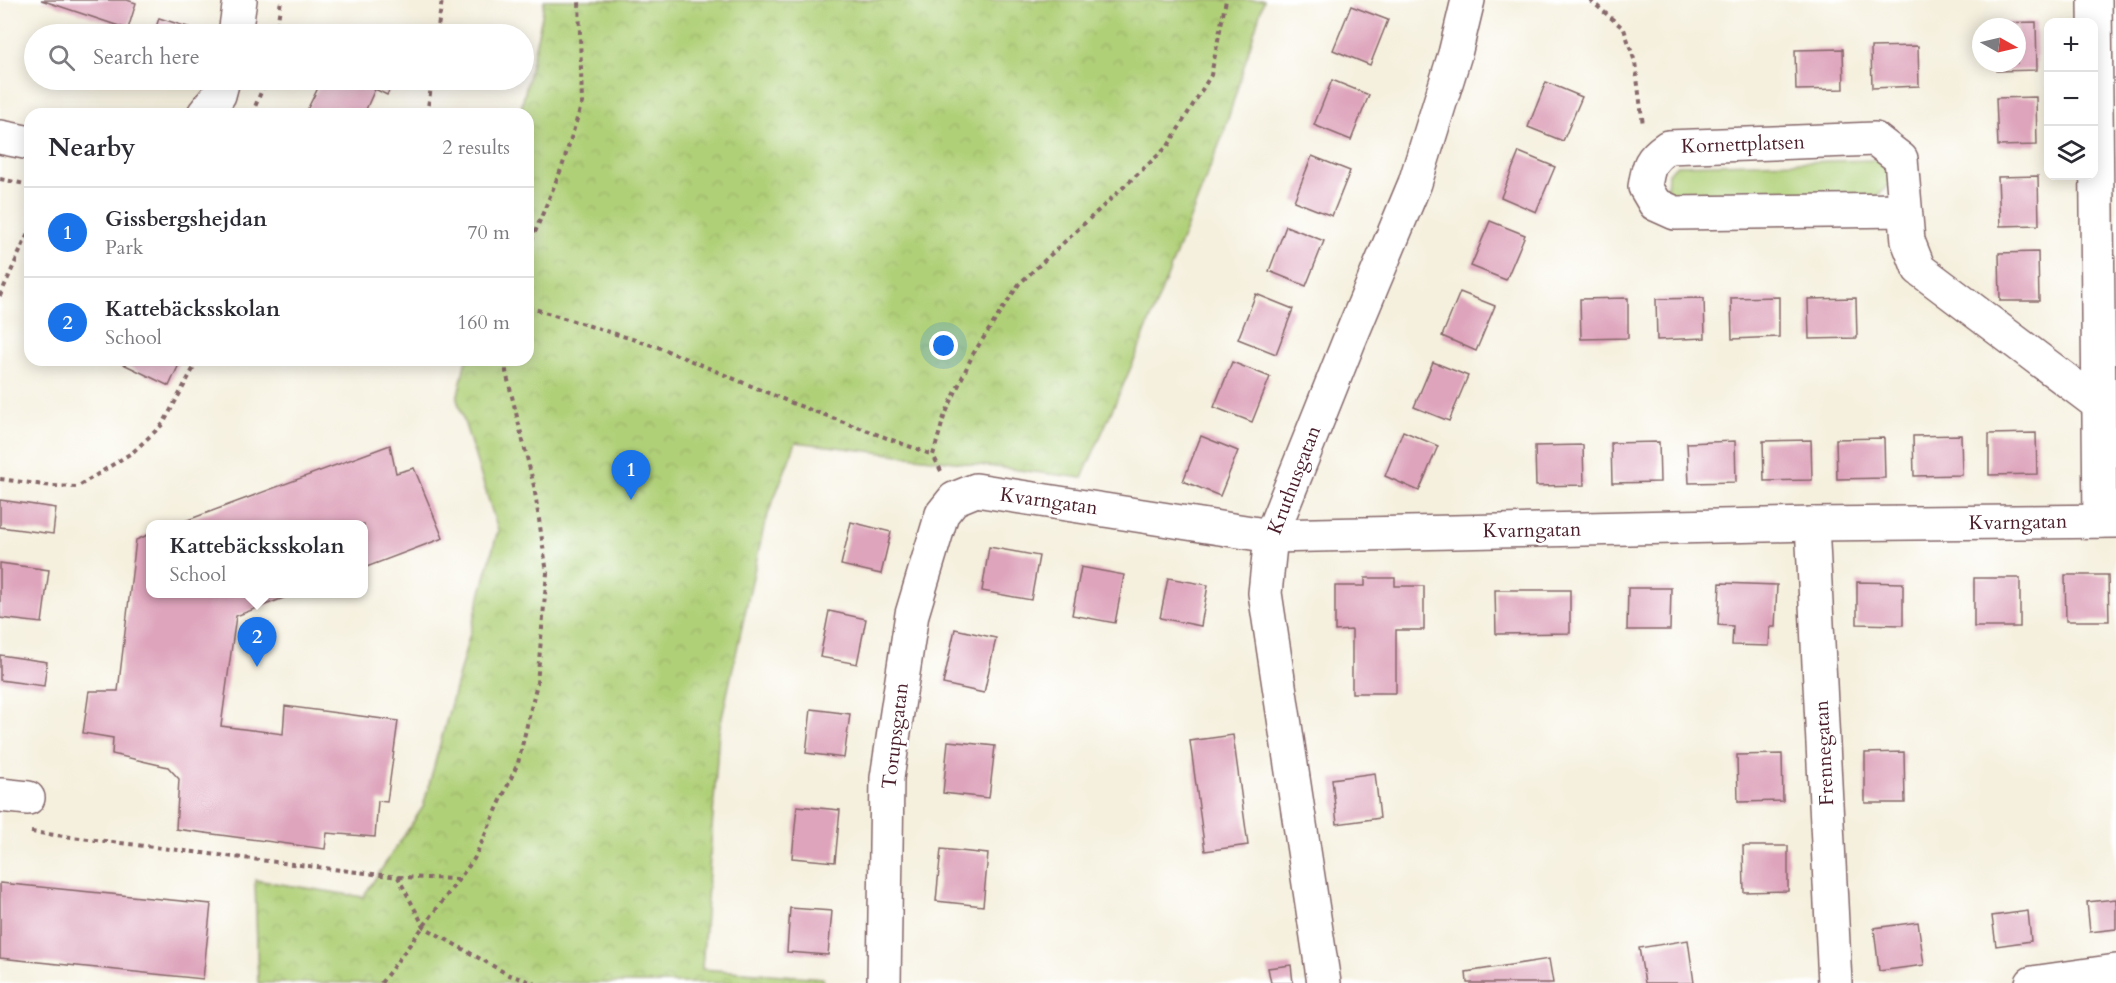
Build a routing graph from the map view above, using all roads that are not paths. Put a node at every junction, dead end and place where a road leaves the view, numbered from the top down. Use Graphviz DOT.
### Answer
graph roads {
  1 [pos="240,0"];
  2 [pos="1468,0"];
  3 [pos="2095,0"];
  4 [pos="236,24"];
  5 [pos="220,90"];
  6 [pos="209,108"];
  7 [pos="0,137"];
  8 [pos="24,142"];
  9 [pos="1905,210"];
  10 [pos="2098,404"];
  11 [pos="954,499"];
  12 [pos="2108,521"];
  13 [pos="1812,524"];
  14 [pos="1271,536"];
  15 [pos="2116,971"];
  16 [pos="884,983"];
  17 [pos="1324,983"];
  18 [pos="1835,983"];
  19 [pos="2032,983"];
  1 -- 4 [label="street"];
  2 -- 14 [label="street, Kruthusgatan"];
  3 -- 10 [label="street"];
  5 -- 6 [label="street"];
  7 -- 8 [label="street"];
  9 -- 9 [label="street, Kornettplatsen"];
  9 -- 10 [label="street, Kornettplatsen"];
  10 -- 12 [label="street"];
  11 -- 14 [label="street, Kvarngatan"];
  11 -- 16 [label="street, Torupsgatan"];
  12 -- 13 [label="street, Kvarngatan"];
  13 -- 14 [label="street, Kvarngatan"];
  13 -- 18 [label="street, Frennegatan"];
  14 -- 17 [label="street, Kruthusgatan"];
  15 -- 19 [label="street"];
}
